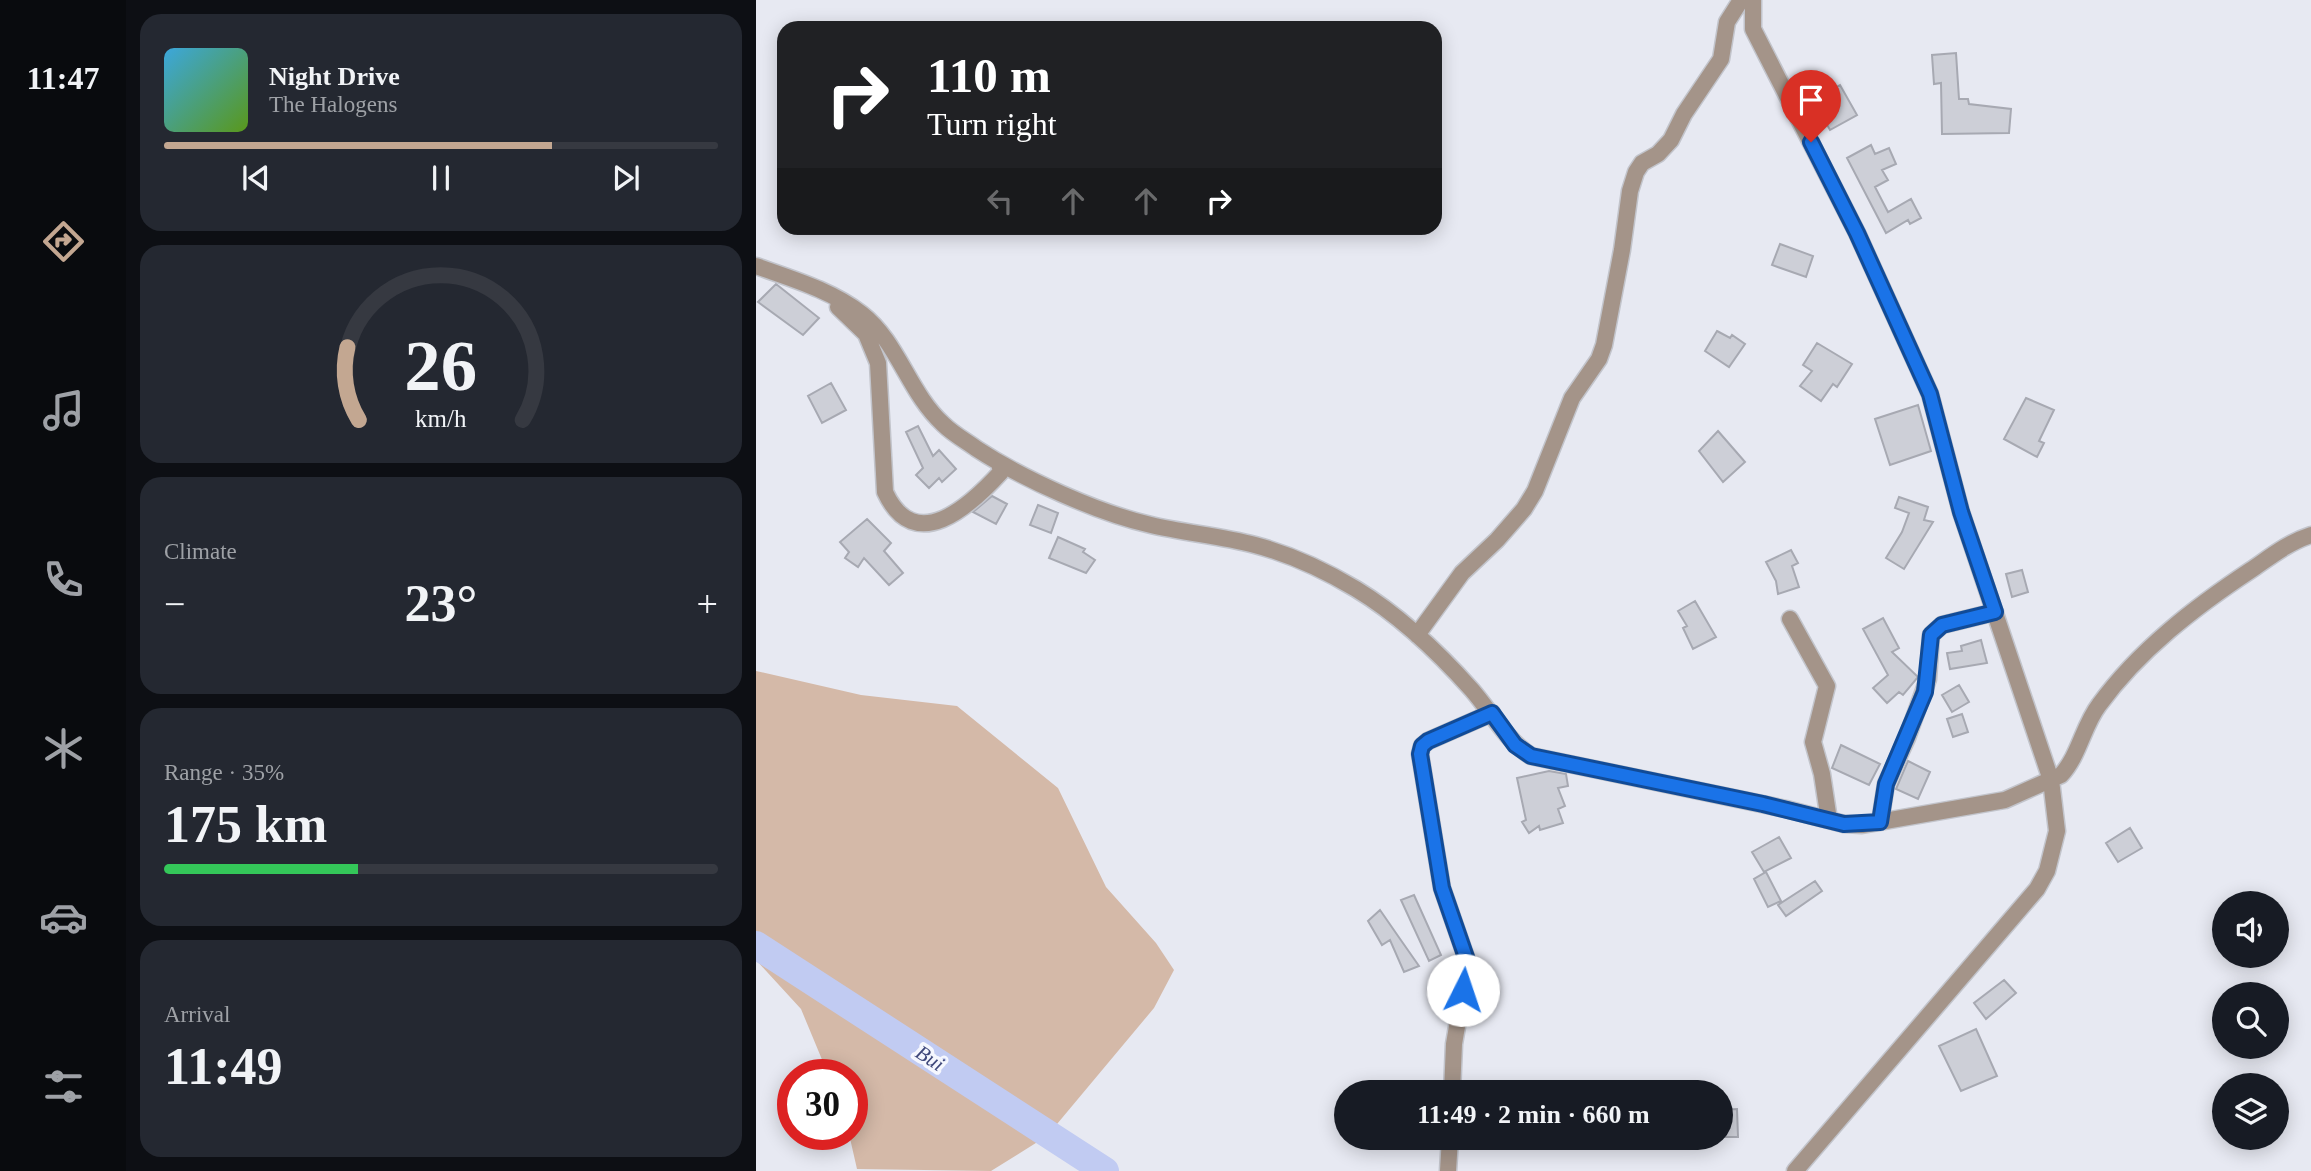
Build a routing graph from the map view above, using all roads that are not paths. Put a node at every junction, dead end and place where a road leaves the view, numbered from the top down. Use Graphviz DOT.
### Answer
graph roads {
  1 [pos="1753,0"];
  2 [pos="1738,4"];
  3 [pos="1753,29"];
  4 [pos="756,266"];
  5 [pos="822,290"];
  6 [pos="999,463"];
  7 [pos="2311,534"];
  8 [pos="1995,612"];
  9 [pos="1790,619"];
  10 [pos="1417,635"];
  11 [pos="1492,713"];
  12 [pos="2051,780"];
  13 [pos="1829,820"];
  14 [pos="1880,822"];
  15 [pos="1452,1080"];
  16 [pos="1449,1150"];
  17 [pos="1448,1171"];
  18 [pos="1795,1171"];
  1 -- 3 [label="street"];
  2 -- 3 [label="street"];
  2 -- 10 [label="street"];
  3 -- 8 [label="street"];
  4 -- 5 [label="street"];
  5 -- 6 [label="street"];
  5 -- 6 [label="street"];
  6 -- 10 [label="street"];
  7 -- 12 [label="street"];
  8 -- 12 [label="street"];
  8 -- 14 [label="street"];
  9 -- 13 [label="street"];
  10 -- 11 [label="street"];
  11 -- 13 [label="street"];
  11 -- 15 [label="street"];
  12 -- 14 [label="street"];
  12 -- 18 [label="street"];
  13 -- 14 [label="street"];
  16 -- 17 [label="street"];
}
